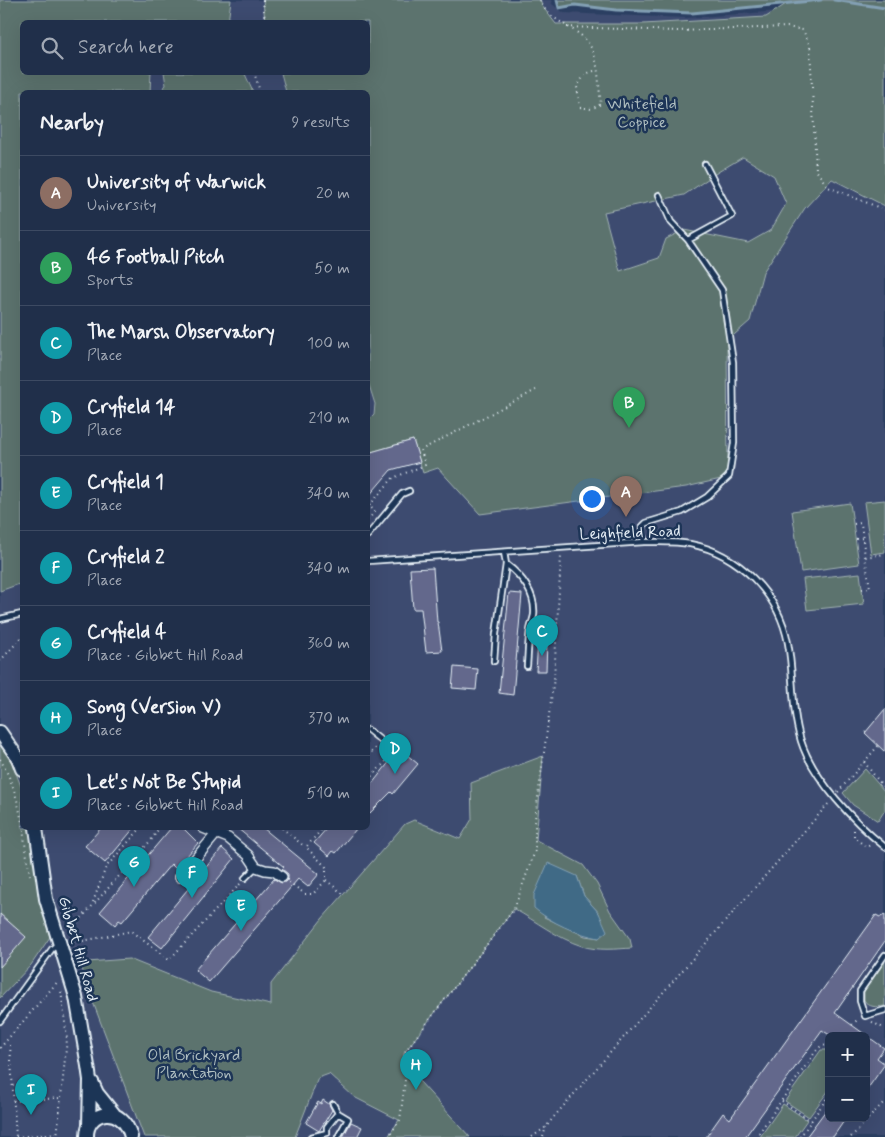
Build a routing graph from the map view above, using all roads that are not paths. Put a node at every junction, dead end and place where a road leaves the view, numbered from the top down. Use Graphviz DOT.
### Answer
graph roads {
  1 [pos="704,164"];
  2 [pos="659,195"];
  3 [pos="688,240"];
  4 [pos="409,491"];
  5 [pos="370,533"];
  6 [pos="644,542"];
  7 [pos="504,552"];
  8 [pos="370,561"];
  9 [pos="506,564"];
  10 [pos="20,614"];
  11 [pos="0,618"];
  12 [pos="494,662"];
  13 [pos="527,666"];
  14 [pos="0,732"];
  15 [pos="370,732"];
  16 [pos="395,752"];
  17 [pos="20,764"];
  18 [pos="36,830"];
  19 [pos="207,830"];
  20 [pos="216,834"];
  21 [pos="885,847"];
  22 [pos="256,866"];
  23 [pos="180,877"];
  24 [pos="282,877"];
  25 [pos="245,878"];
  26 [pos="59,943"];
  27 [pos="885,955"];
  28 [pos="885,1010"];
  29 [pos="0,1021"];
  30 [pos="90,1080"];
  31 [pos="332,1104"];
  32 [pos="338,1113"];
  33 [pos="114,1114"];
  34 [pos="87,1133"];
  35 [pos="327,1133"];
  36 [pos="132,1137"];
  37 [pos="311,1137"];
  38 [pos="332,1137"];
  39 [pos="338,1137"];
  1 -- 3 [label="lane"];
  2 -- 3 [label="lane"];
  3 -- 6 [label="lane"];
  4 -- 5 [label="lane"];
  6 -- 7 [label="lane, Leighfield Road"];
  6 -- 21 [label="lane, Leighfield Road"];
  7 -- 8 [label="lane, Leighfield Road"];
  7 -- 9 [label="lane"];
  9 -- 12 [label="lane"];
  9 -- 13 [label="lane"];
  10 -- 11 [label="lane"];
  14 -- 17 [label="street"];
  15 -- 16 [label="lane"];
  18 -- 26 [label="street, Gibbet Hill Road"];
  19 -- 20 [label="street"];
  20 -- 22 [label="street"];
  20 -- 23 [label="street"];
  22 -- 24 [label="street"];
  22 -- 25 [label="lane"];
  26 -- 29 [label="lane"];
  26 -- 30 [label="street, Gibbet Hill Road"];
  27 -- 28 [label="lane"];
  30 -- 33 [label="street, Gibbet Hill Road"];
  30 -- 34 [label="street, Gibbet Hill Road"];
  31 -- 32 [label="lane"];
  32 -- 35 [label="lane"];
  32 -- 39 [label="lane"];
  33 -- 34 [label="street"];
  33 -- 36 [label="street, Gibbet Hill Road"];
  35 -- 37 [label="lane"];
  35 -- 38 [label="lane"];
}
